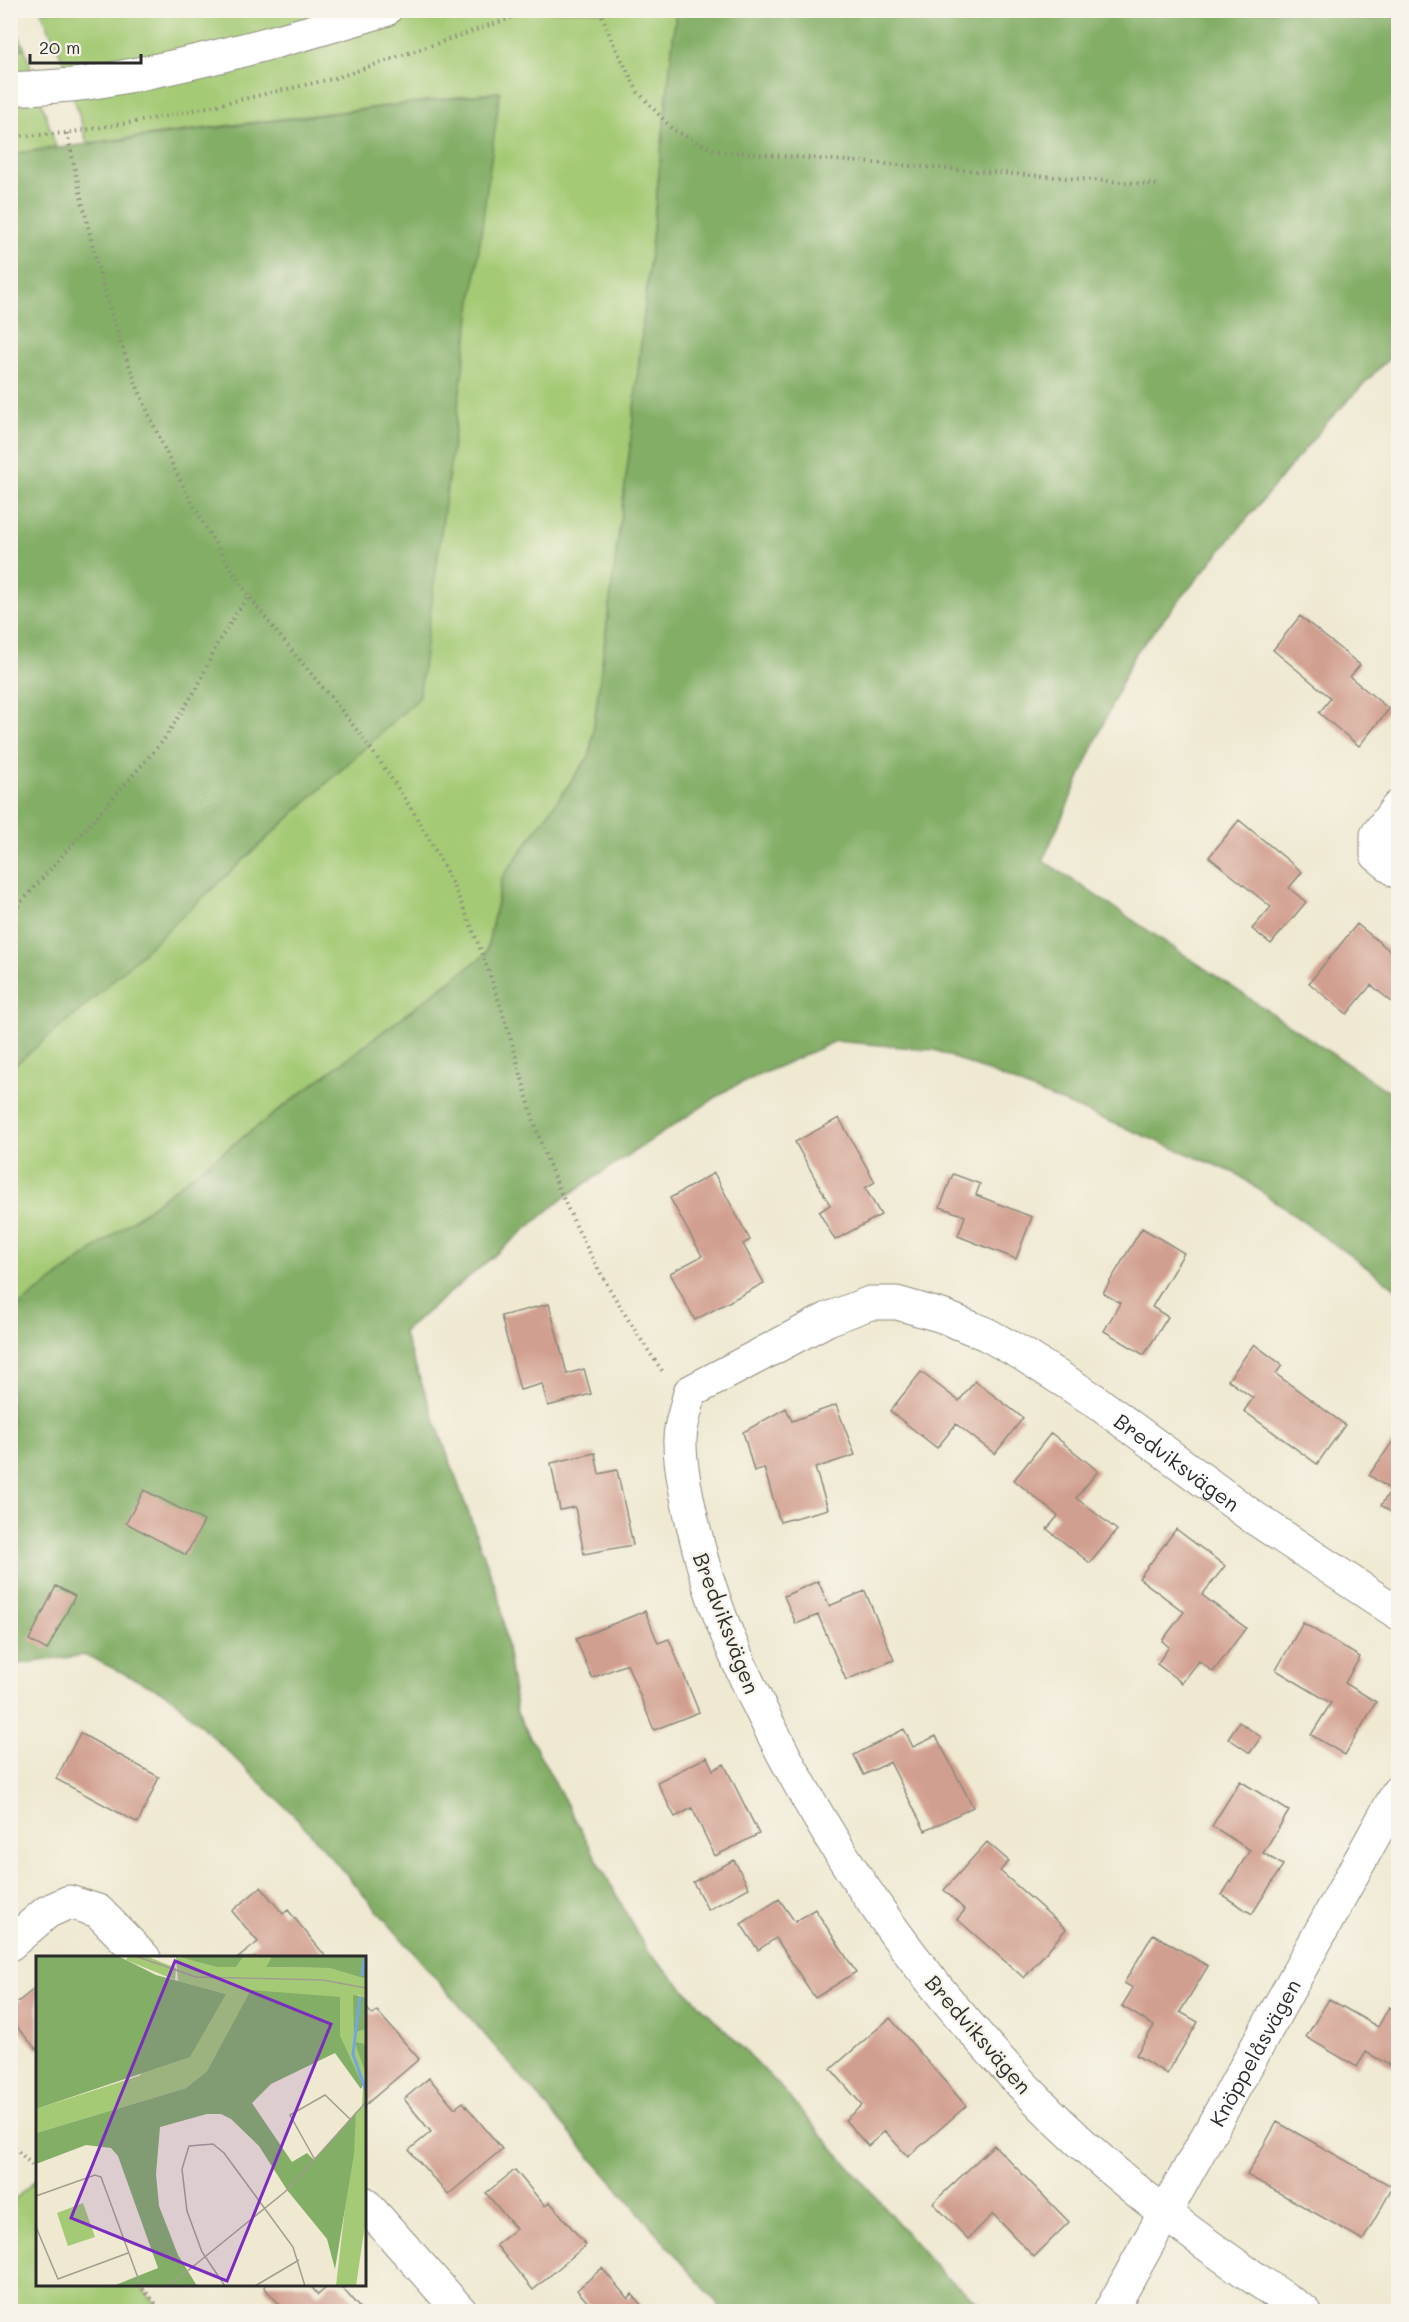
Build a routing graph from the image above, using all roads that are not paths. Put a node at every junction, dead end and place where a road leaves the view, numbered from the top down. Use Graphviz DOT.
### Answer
graph roads {
  1 [pos="384,10"];
  2 [pos="10,89"];
  3 [pos="1398,807"];
  4 [pos="1398,872"];
  5 [pos="1398,1613"];
  6 [pos="1398,1792"];
  7 [pos="10,1944"];
  8 [pos="142,1956"];
  9 [pos="366,2205"];
  10 [pos="1165,2214"];
  11 [pos="461,2312"];
  12 [pos="1110,2312"];
  13 [pos="1305,2312"];
  1 -- 2 [label="street"];
  3 -- 4 [label="street"];
  5 -- 10 [label="street, Bredviksvägen"];
  6 -- 10 [label="street, Knöppelåsvägen"];
  7 -- 8 [label="street"];
  9 -- 11 [label="street"];
  10 -- 12 [label="street, Knöppelåsvägen"];
  10 -- 13 [label="street, Bredviksvägen"];
}
